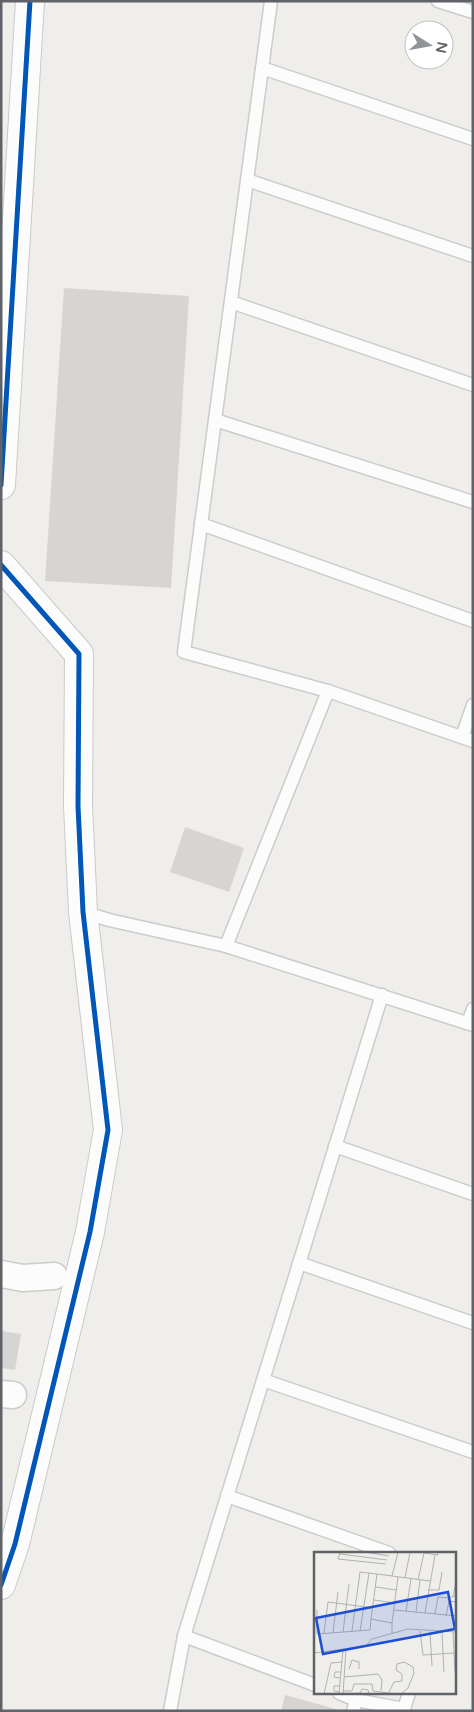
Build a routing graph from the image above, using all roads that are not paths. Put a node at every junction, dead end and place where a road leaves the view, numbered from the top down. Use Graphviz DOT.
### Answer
graph roads {
  1 [pos="30,1"];
  2 [pos="271,1"];
  3 [pos="438,1"];
  4 [pos="473,12"];
  5 [pos="262,68"];
  6 [pos="473,139"];
  7 [pos="247,180"];
  8 [pos="473,256"];
  9 [pos="7,267"];
  10 [pos="231,302"];
  11 [pos="6,307"];
  12 [pos="473,384"];
  13 [pos="215,420"];
  14 [pos="1,485"];
  15 [pos="473,502"];
  16 [pos="201,524"];
  17 [pos="1,565"];
  18 [pos="473,621"];
  19 [pos="328,691"];
  20 [pos="473,705"];
  21 [pos="467,739"];
  22 [pos="83,912"];
  23 [pos="226,946"];
  24 [pos="382,995"];
  25 [pos="473,1009"];
  26 [pos="470,1024"];
  27 [pos="335,1146"];
  28 [pos="473,1194"];
  29 [pos="299,1263"];
  30 [pos="1,1274"];
  31 [pos="54,1276"];
  32 [pos="473,1323"];
  33 [pos="263,1380"];
  34 [pos="473,1452"];
  35 [pos="227,1496"];
  36 [pos="386,1552"];
  37 [pos="1,1585"];
  38 [pos="184,1636"];
  39 [pos="314,1684"];
  40 [pos="340,1694"];
  41 [pos="409,1694"];
  42 [pos="355,1705"];
  43 [pos="404,1710"];
  44 [pos="170,1711"];
  1 -- 9 [label="street"];
  2 -- 5 [label="lane"];
  3 -- 4 [label="lane"];
  5 -- 6 [label="lane"];
  5 -- 7 [label="lane"];
  7 -- 8 [label="lane"];
  7 -- 10 [label="lane"];
  9 -- 11 [label="street"];
  10 -- 12 [label="lane"];
  10 -- 13 [label="lane"];
  11 -- 14 [label="street"];
  13 -- 15 [label="lane"];
  13 -- 16 [label="lane"];
  16 -- 18 [label="lane"];
  16 -- 19 [label="lane"];
  17 -- 22 [label="street"];
  19 -- 21 [label="lane"];
  19 -- 23 [label="lane"];
  20 -- 21 [label="lane"];
  22 -- 23 [label="lane"];
  22 -- 37 [label="street"];
  23 -- 24 [label="lane"];
  24 -- 26 [label="lane"];
  24 -- 27 [label="lane"];
  25 -- 26 [label="lane"];
  27 -- 28 [label="lane"];
  27 -- 29 [label="lane"];
  29 -- 32 [label="lane"];
  29 -- 33 [label="lane"];
  30 -- 31 [label="street"];
  33 -- 34 [label="lane"];
  33 -- 35 [label="lane"];
  35 -- 36 [label="lane"];
  35 -- 38 [label="lane"];
  38 -- 39 [label="lane"];
  38 -- 44 [label="lane"];
  40 -- 42 [label="lane"];
  41 -- 43 [label="lane"];
  42 -- 43 [label="lane"];
}
